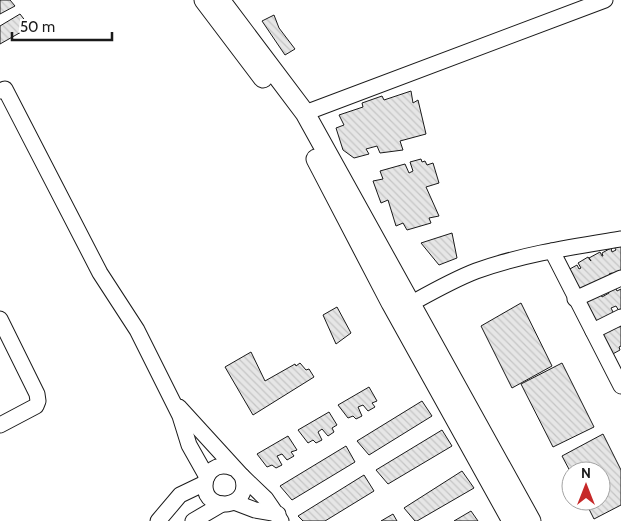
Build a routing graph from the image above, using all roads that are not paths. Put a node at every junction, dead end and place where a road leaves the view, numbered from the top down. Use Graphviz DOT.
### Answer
graph roads {
  1 [pos="204,0"];
  2 [pos="220,0"];
  3 [pos="605,0"];
  4 [pos="0,91"];
  5 [pos="304,120"];
  6 [pos="621,239"];
  7 [pos="552,251"];
  8 [pos="621,278"];
  9 [pos="575,299"];
  10 [pos="403,308"];
  11 [pos="621,317"];
  12 [pos="0,319"];
  13 [pos="592,331"];
  14 [pos="615,360"];
  15 [pos="621,386"];
  16 [pos="171,398"];
  17 [pos="0,425"];
  18 [pos="237,472"];
  19 [pos="206,480"];
  20 [pos="228,503"];
  21 [pos="280,518"];
  22 [pos="158,521"];
  23 [pos="193,521"];
  24 [pos="512,521"];
  25 [pos="531,521"];
  1 -- 5 [label="main road"];
  2 -- 5 [label="main road"];
  3 -- 5 [label="street"];
  4 -- 16 [label="street"];
  5 -- 10 [label="main road"];
  6 -- 7 [label="street"];
  7 -- 9 [label="street"];
  7 -- 10 [label="street"];
  8 -- 9 [label="street"];
  9 -- 13 [label="street"];
  10 -- 24 [label="main road"];
  10 -- 25 [label="main road"];
  11 -- 13 [label="street"];
  12 -- 17 [label="street"];
  13 -- 14 [label="street"];
  14 -- 15 [label="street"];
  16 -- 18 [label="street"];
  16 -- 19 [label="street"];
  18 -- 19 [label="street"];
  18 -- 20 [label="street"];
  18 -- 21 [label="street"];
  19 -- 20 [label="street"];
  19 -- 22 [label="street"];
  20 -- 21 [label="street"];
  20 -- 23 [label="street"];
}
